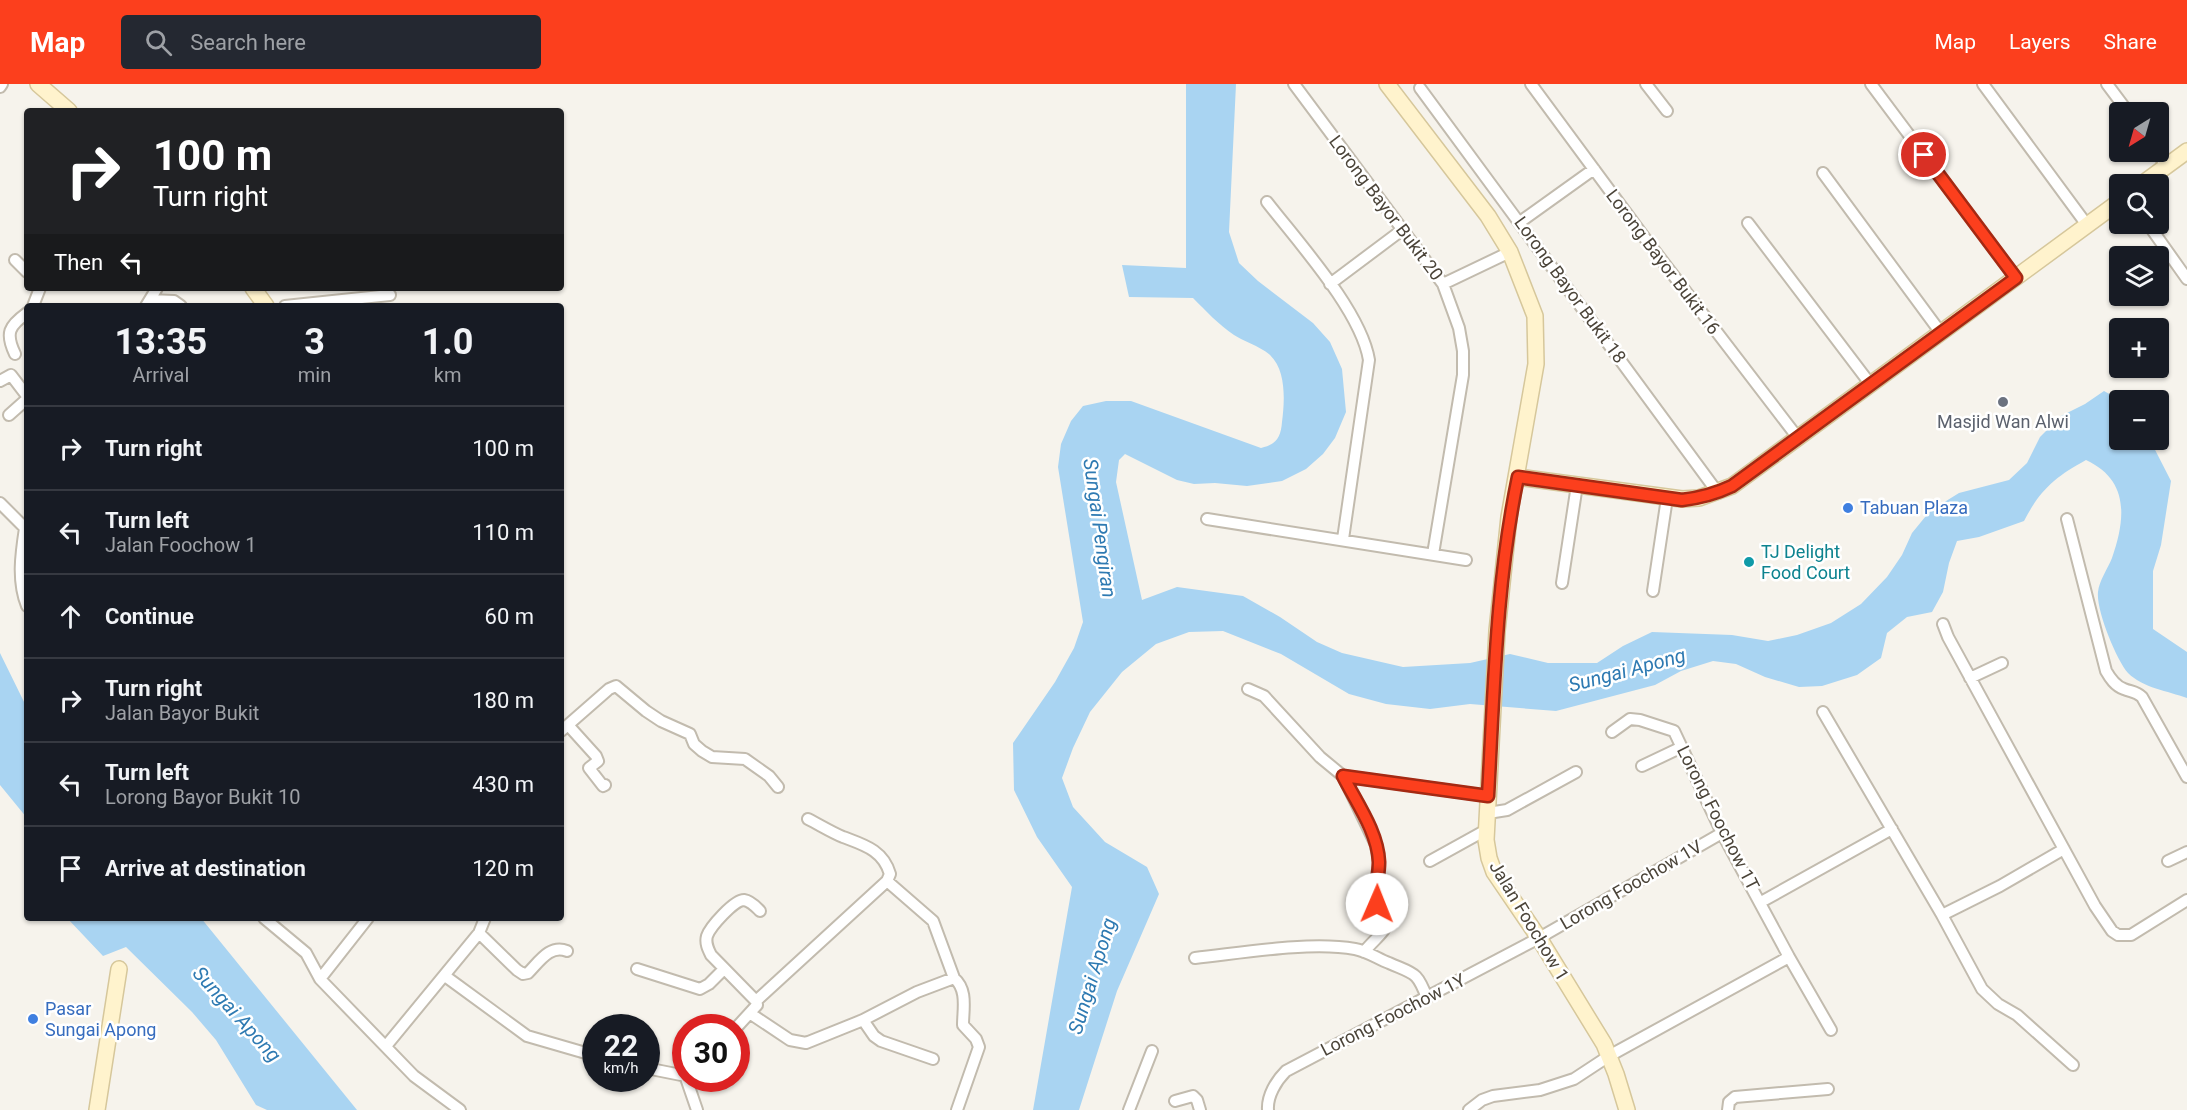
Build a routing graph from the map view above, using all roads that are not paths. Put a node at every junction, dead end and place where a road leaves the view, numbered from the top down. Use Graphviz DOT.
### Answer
graph roads {
  1 [pos="38,84"];
  2 [pos="1294,84"];
  3 [pos="1387,84"];
  4 [pos="1531,84"];
  5 [pos="1646,84"];
  6 [pos="1871,84"];
  7 [pos="1983,84"];
  8 [pos="2107,84"];
  9 [pos="1420,88"];
  10 [pos="2120,102"];
  11 [pos="64,108"];
  12 [pos="1666,111"];
  13 [pos="2187,151"];
  14 [pos="2164,162"];
  15 [pos="2167,166"];
  16 [pos="1594,169"];
  17 [pos="1823,173"];
  18 [pos="2156,174"];
  19 [pos="1267,202"];
  20 [pos="2109,209"];
  21 [pos="1520,222"];
  22 [pos="1748,223"];
  23 [pos="2087,225"];
  24 [pos="1402,230"];
  25 [pos="2155,234"];
  26 [pos="1510,252"];
  27 [pos="15,260"];
  28 [pos="24,269"];
  29 [pos="2016,278"];
  30 [pos="2187,279"];
  31 [pos="1330,284"];
  32 [pos="1443,284"];
  33 [pos="390,295"];
  34 [pos="148,303"];
  35 [pos="177,303"];
  36 [pos="314,303"];
  37 [pos="24,315"];
  38 [pos="1941,333"];
  39 [pos="15,354"];
  40 [pos="0,381"];
  41 [pos="1871,385"];
  42 [pos="24,393"];
  43 [pos="24,400"];
  44 [pos="9,415"];
  45 [pos="1798,438"];
  46 [pos="1522,442"];
  47 [pos="1518,477"];
  48 [pos="1551,482"];
  49 [pos="1577,485"];
  50 [pos="1718,493"];
  51 [pos="1667,498"];
  52 [pos="0,503"];
  53 [pos="1510,514"];
  54 [pos="1207,519"];
  55 [pos="2067,519"];
  56 [pos="24,527"];
  57 [pos="24,539"];
  58 [pos="1343,539"];
  59 [pos="1433,554"];
  60 [pos="1466,560"];
  61 [pos="1562,584"];
  62 [pos="1653,591"];
  63 [pos="24,596"];
  64 [pos="1943,624"];
  65 [pos="2002,663"];
  66 [pos="1970,678"];
  67 [pos="1248,689"];
  68 [pos="1823,712"];
  69 [pos="564,728"];
  70 [pos="1612,732"];
  71 [pos="1682,747"];
  72 [pos="1642,766"];
  73 [pos="1576,772"];
  74 [pos="1343,776"];
  75 [pos="2187,777"];
  76 [pos="604,785"];
  77 [pos="778,787"];
  78 [pos="1488,796"];
  79 [pos="1488,813"];
  80 [pos="808,819"];
  81 [pos="1892,829"];
  82 [pos="1486,830"];
  83 [pos="1722,833"];
  84 [pos="2064,849"];
  85 [pos="2187,852"];
  86 [pos="1430,861"];
  87 [pos="2168,861"];
  88 [pos="887,880"];
  89 [pos="1761,902"];
  90 [pos="2185,904"];
  91 [pos="760,911"];
  92 [pos="1942,915"];
  93 [pos="268,921"];
  94 [pos="367,921"];
  95 [pos="484,921"];
  96 [pos="478,933"];
  97 [pos="1539,938"];
  98 [pos="567,951"];
  99 [pos="1364,952"];
  100 [pos="1789,957"];
  101 [pos="1195,958"];
  102 [pos="119,969"];
  103 [pos="637,969"];
  104 [pos="724,969"];
  105 [pos="445,976"];
  106 [pos="954,978"];
  107 [pos="320,979"];
  108 [pos="1427,998"];
  109 [pos="756,1001"];
  110 [pos="751,1014"];
  111 [pos="863,1020"];
  112 [pos="1831,1030"];
  113 [pos="386,1046"];
  114 [pos="1152,1051"];
  115 [pos="582,1052"];
  116 [pos="1609,1056"];
  117 [pos="933,1059"];
  118 [pos="2073,1065"];
  119 [pos="1828,1089"];
  120 [pos="691,1092"];
  121 [pos="1175,1101"];
  122 [pos="97,1110"];
  123 [pos="460,1110"];
  124 [pos="697,1110"];
  125 [pos="957,1110"];
  126 [pos="1129,1110"];
  127 [pos="1200,1110"];
  128 [pos="1268,1110"];
  129 [pos="1469,1110"];
  130 [pos="1627,1110"];
  131 [pos="1728,1110"];
  1 -- 11 [label="street"];
  2 -- 24 [label="street, Lorong Bayor Bukit 20"];
  3 -- 26 [label="street"];
  4 -- 16 [label="street, Lorong Bayor Bukit 16"];
  5 -- 12 [label="street"];
  6 -- 29 [label="street"];
  7 -- 23 [label="street"];
  8 -- 10 [label="street"];
  9 -- 21 [label="street, Lorong Bayor Bukit 18"];
  13 -- 15 [label="street"];
  14 -- 15 [label="street"];
  15 -- 18 [label="street"];
  16 -- 21 [label="street"];
  16 -- 45 [label="street, Lorong Bayor Bukit 16"];
  17 -- 38 [label="street"];
  19 -- 31 [label="street"];
  20 -- 23 [label="street"];
  21 -- 50 [label="street, Lorong Bayor Bukit 18"];
  22 -- 41 [label="street"];
  23 -- 29 [label="street"];
  24 -- 31 [label="street"];
  24 -- 32 [label="street, Lorong Bayor Bukit 20"];
  25 -- 30 [label="street"];
  26 -- 32 [label="street"];
  26 -- 46 [label="street"];
  27 -- 28 [label="street"];
  29 -- 38 [label="street"];
  31 -- 58 [label="street"];
  32 -- 59 [label="street, Lorong Bayor Bukit 20"];
  33 -- 36 [label="street"];
  34 -- 35 [label="street"];
  37 -- 39 [label="street"];
  38 -- 41 [label="street"];
  40 -- 42 [label="street"];
  41 -- 45 [label="street"];
  43 -- 44 [label="street"];
  45 -- 50 [label="street"];
  46 -- 47 [label="street"];
  46 -- 48 [label="street"];
  46 -- 53 [label="street"];
  47 -- 48 [label="street"];
  47 -- 53 [label="street"];
  48 -- 49 [label="street"];
  48 -- 53 [label="street"];
  49 -- 51 [label="street"];
  49 -- 61 [label="street"];
  50 -- 51 [label="street"];
  51 -- 62 [label="street"];
  52 -- 56 [label="street"];
  53 -- 78 [label="street, Jalan Foochow 1"];
  54 -- 58 [label="street"];
  55 -- 75 [label="street"];
  57 -- 63 [label="street"];
  58 -- 59 [label="street"];
  59 -- 60 [label="street"];
  64 -- 66 [label="street"];
  65 -- 66 [label="street"];
  66 -- 84 [label="street"];
  67 -- 74 [label="street"];
  68 -- 81 [label="street"];
  69 -- 76 [label="street"];
  69 -- 77 [label="street"];
  70 -- 71 [label="street, Lorong Foochow 1T"];
  71 -- 72 [label="street"];
  71 -- 83 [label="street, Lorong Foochow 1T"];
  73 -- 79 [label="street"];
  74 -- 78 [label="street"];
  74 -- 99 [label="street"];
  78 -- 79 [label="street, Jalan Foochow 1"];
  79 -- 82 [label="street, Jalan Foochow 1"];
  80 -- 88 [label="street"];
  81 -- 89 [label="street, Lorong Foochow 1T"];
  81 -- 92 [label="street"];
  82 -- 86 [label="street"];
  82 -- 97 [label="street, Jalan Foochow 1"];
  83 -- 89 [label="street, Lorong Foochow 1T"];
  83 -- 97 [label="street, Lorong Foochow 1V"];
  84 -- 90 [label="street"];
  84 -- 92 [label="street"];
  85 -- 87 [label="street"];
  88 -- 106 [label="street"];
  88 -- 109 [label="street"];
  89 -- 100 [label="street, Lorong Foochow 1T"];
  91 -- 104 [label="street"];
  92 -- 118 [label="street"];
  93 -- 107 [label="street"];
  94 -- 107 [label="street"];
  95 -- 96 [label="street"];
  96 -- 98 [label="street"];
  96 -- 105 [label="street"];
  97 -- 108 [label="street, Lorong Foochow 1Y"];
  97 -- 116 [label="street, Jalan Foochow 1"];
  99 -- 101 [label="street"];
  99 -- 108 [label="street"];
  100 -- 112 [label="street, Lorong Foochow 1T"];
  100 -- 116 [label="street"];
  102 -- 122 [label="street"];
  103 -- 104 [label="street"];
  104 -- 109 [label="street"];
  105 -- 113 [label="street"];
  105 -- 115 [label="street"];
  106 -- 111 [label="street"];
  106 -- 125 [label="street"];
  107 -- 113 [label="street"];
  108 -- 128 [label="street, Lorong Foochow 1Y"];
  109 -- 110 [label="street"];
  110 -- 111 [label="street"];
  111 -- 117 [label="street"];
  113 -- 123 [label="street"];
  114 -- 126 [label="street"];
  116 -- 129 [label="street"];
  116 -- 130 [label="street, Jalan Foochow 1"];
  119 -- 131 [label="street"];
  120 -- 124 [label="street"];
  121 -- 127 [label="street"];
}
